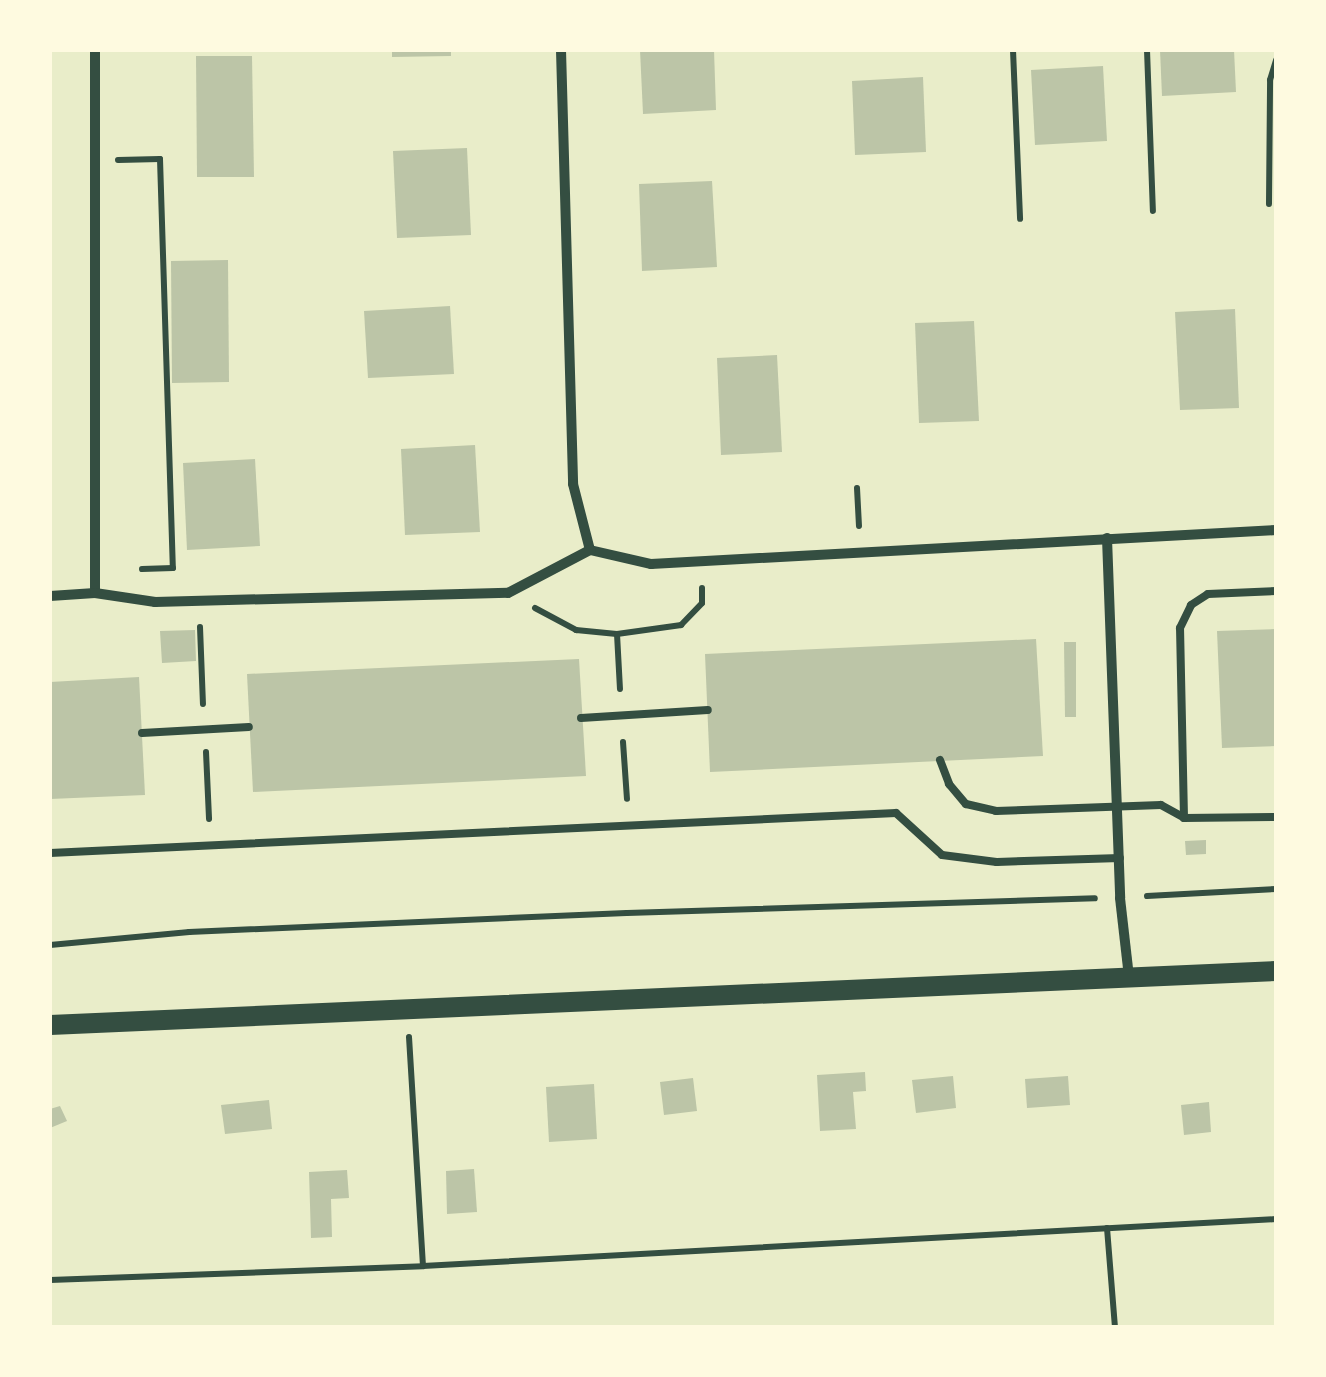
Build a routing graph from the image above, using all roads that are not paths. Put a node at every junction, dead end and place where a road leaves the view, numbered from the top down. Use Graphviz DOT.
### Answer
graph roads {
  1 [pos="95,50"];
  2 [pos="561,50"];
  3 [pos="1276,530"];
  4 [pos="1108,538"];
  5 [pos="590,550"];
  6 [pos="1276,591"];
  7 [pos="96,593"];
  8 [pos="50,596"];
  9 [pos="708,710"];
  10 [pos="582,718"];
  11 [pos="249,727"];
  12 [pos="142,734"];
  13 [pos="940,760"];
  14 [pos="1118,806"];
  15 [pos="1276,817"];
  16 [pos="1184,818"];
  17 [pos="50,853"];
  18 [pos="1120,858"];
  19 [pos="1276,971"];
  20 [pos="1129,978"];
  21 [pos="50,1025"];
  1 -- 7 [label="street"];
  2 -- 5 [label="street"];
  3 -- 4 [label="street"];
  4 -- 5 [label="street"];
  4 -- 14 [label="street"];
  5 -- 7 [label="street"];
  6 -- 16 [label="lane"];
  7 -- 8 [label="street"];
  9 -- 10 [label="lane"];
  11 -- 12 [label="lane"];
  13 -- 14 [label="lane"];
  14 -- 16 [label="lane"];
  14 -- 18 [label="street"];
  15 -- 16 [label="lane"];
  17 -- 18 [label="lane"];
  18 -- 20 [label="street"];
  19 -- 20 [label="main road"];
  20 -- 21 [label="main road"];
}
